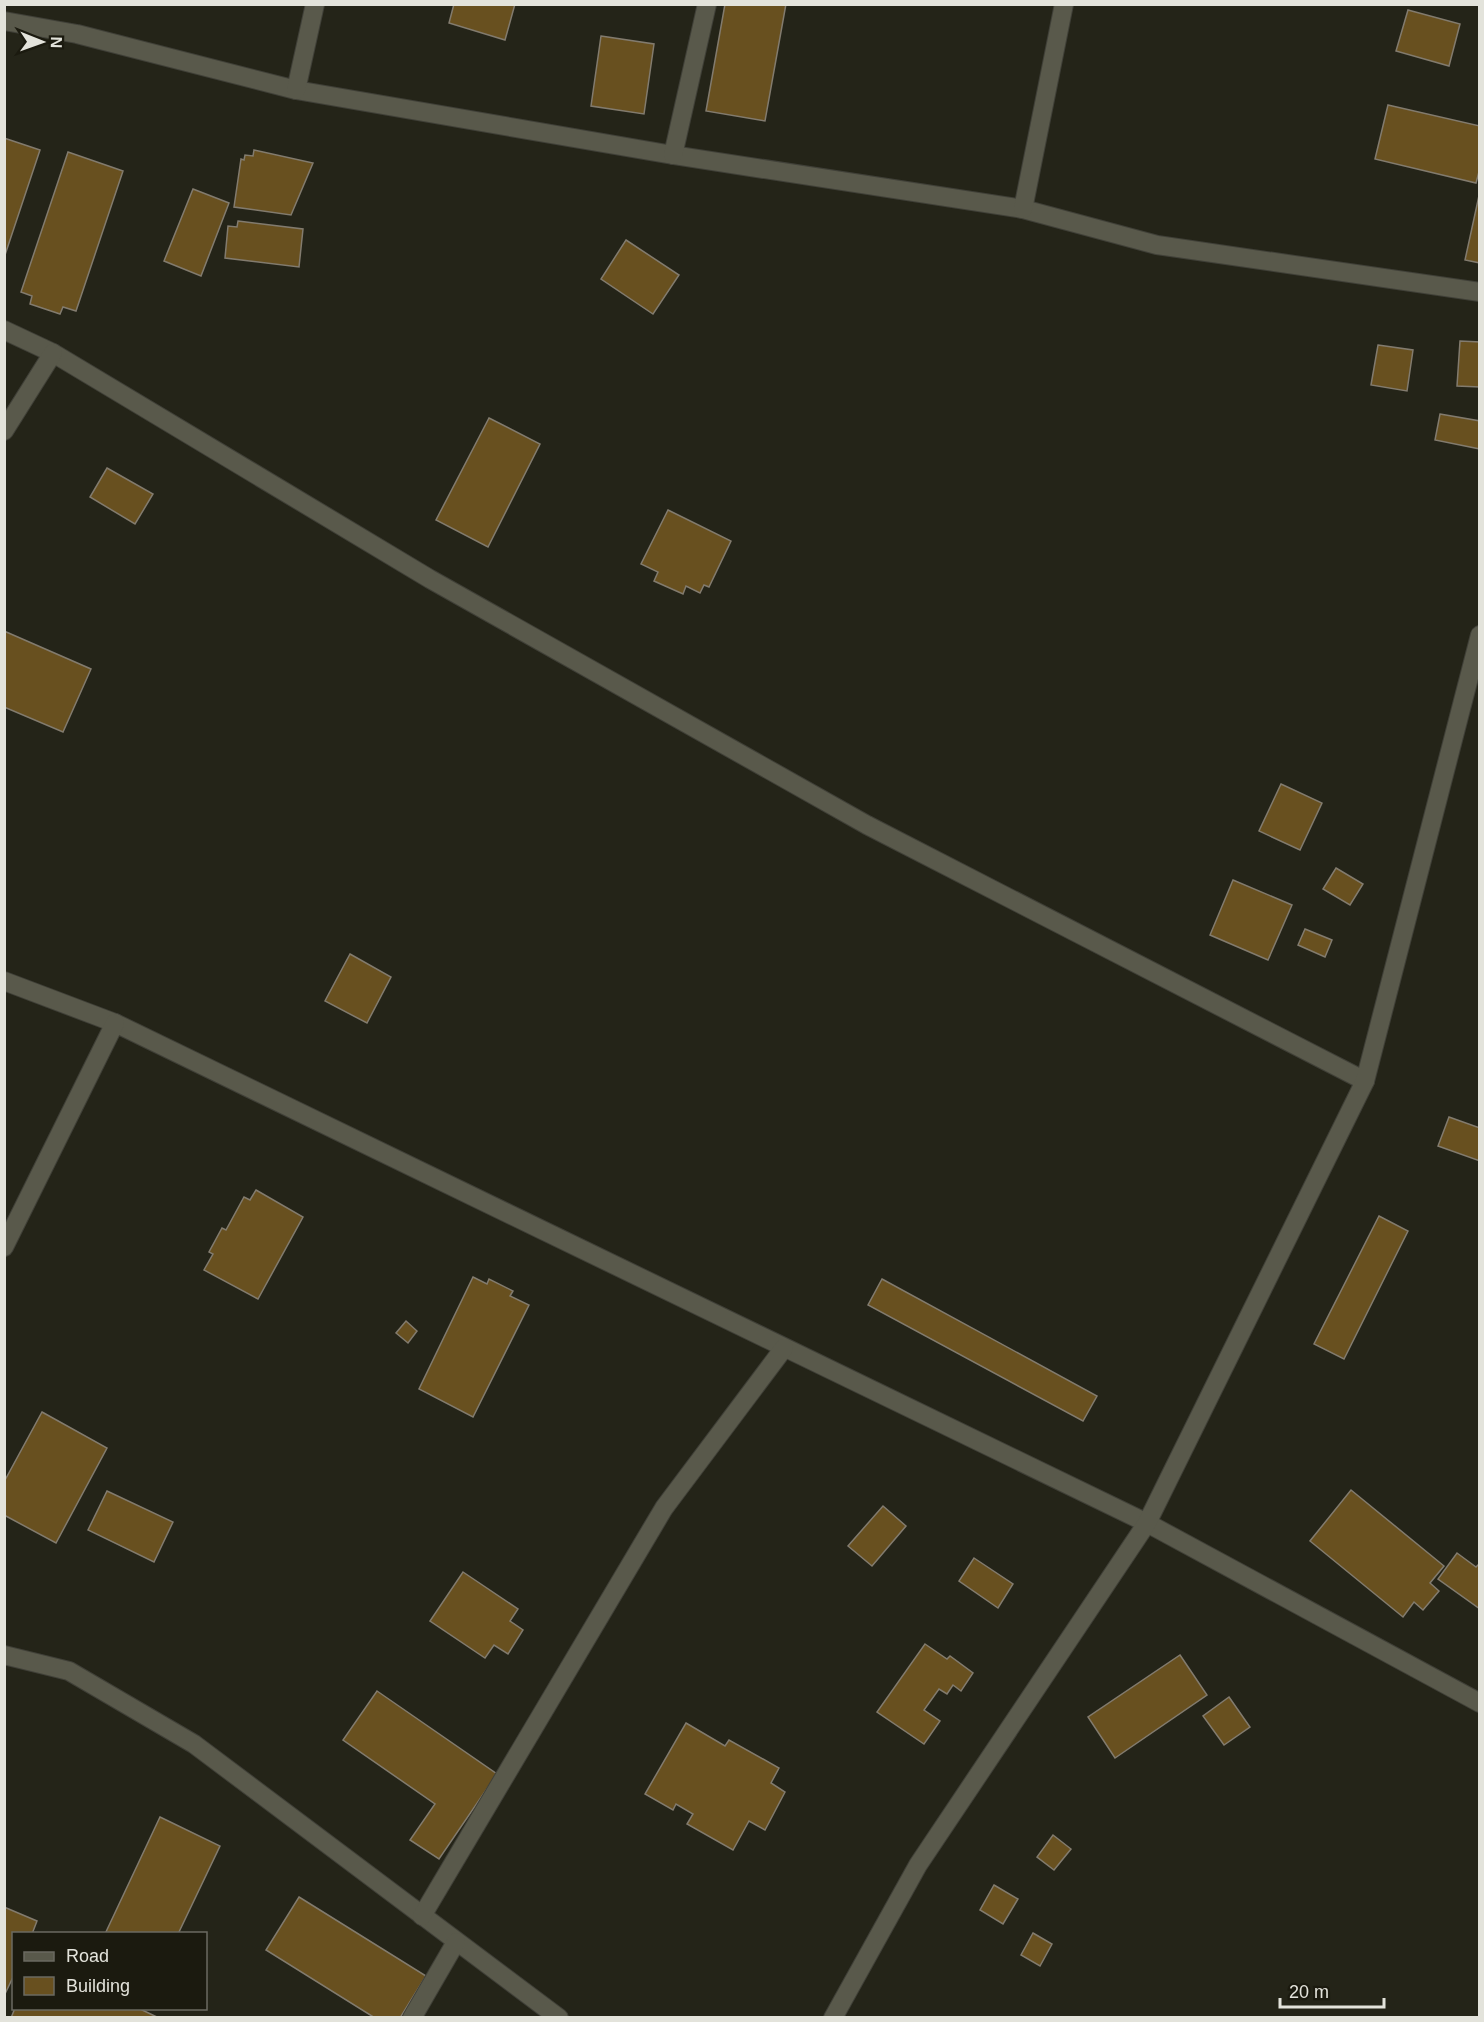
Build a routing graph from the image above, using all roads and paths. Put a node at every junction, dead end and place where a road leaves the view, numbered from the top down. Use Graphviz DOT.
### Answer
graph roads {
  1 [pos="315,4"];
  2 [pos="707,4"];
  3 [pos="1064,4"];
  4 [pos="4,21"];
  5 [pos="296,90"];
  6 [pos="673,155"];
  7 [pos="1023,209"];
  8 [pos="1479,292"];
  9 [pos="4,330"];
  10 [pos="53,352"];
  11 [pos="4,431"];
  12 [pos="1479,635"];
  13 [pos="4,981"];
  14 [pos="115,1023"];
  15 [pos="1365,1081"];
  16 [pos="4,1247"];
  17 [pos="784,1348"];
  18 [pos="1146,1523"];
  19 [pos="4,1655"];
  20 [pos="1479,1702"];
  21 [pos="422,1916"];
  22 [pos="456,1942"];
  23 [pos="412,2018"];
  24 [pos="559,2018"];
  25 [pos="833,2018"];
  1 -- 5 [label="street"];
  2 -- 6 [label="street"];
  3 -- 7 [label="street"];
  4 -- 5 [label="street"];
  5 -- 6 [label="street"];
  6 -- 7 [label="street"];
  7 -- 8 [label="street"];
  9 -- 10 [label="street"];
  10 -- 11 [label="street"];
  10 -- 15 [label="street"];
  12 -- 15 [label="street"];
  13 -- 14 [label="street"];
  14 -- 16 [label="street"];
  14 -- 17 [label="street"];
  15 -- 18 [label="street"];
  17 -- 18 [label="street"];
  17 -- 21 [label="street"];
  18 -- 20 [label="street"];
  18 -- 25 [label="street"];
  19 -- 21 [label="street"];
  21 -- 22 [label="street"];
  22 -- 23 [label="street"];
  22 -- 24 [label="street"];
}
